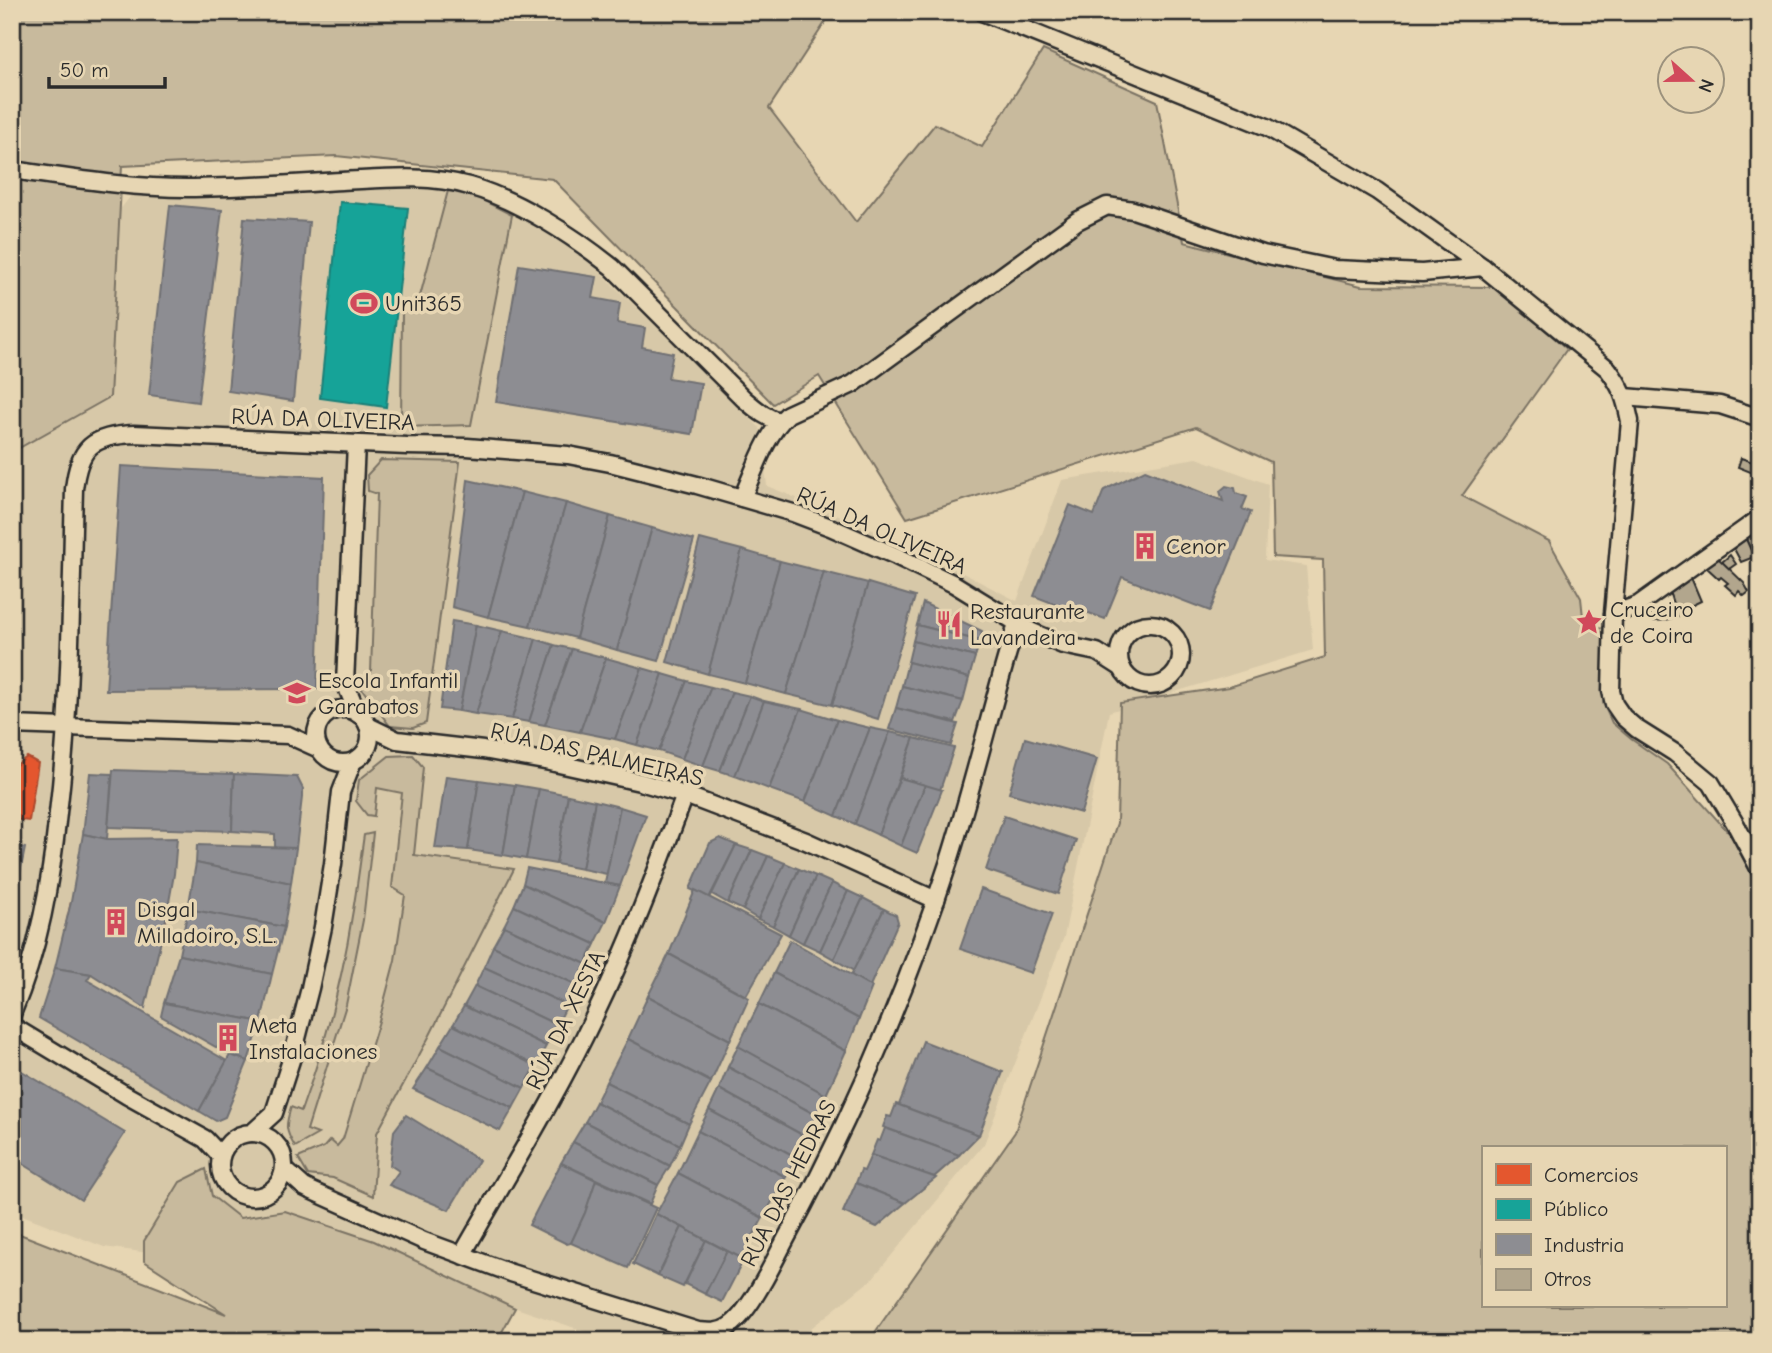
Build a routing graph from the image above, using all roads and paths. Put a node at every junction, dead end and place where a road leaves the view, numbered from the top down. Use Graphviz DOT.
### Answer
graph roads {
  1 [pos="982,12"];
  2 [pos="12,170"];
  3 [pos="1483,267"];
  4 [pos="1625,397"];
  5 [pos="1760,418"];
  6 [pos="780,421"];
  7 [pos="356,444"];
  8 [pos="742,498"];
  9 [pos="1760,518"];
  10 [pos="1613,614"];
  11 [pos="1017,624"];
  12 [pos="1122,643"];
  13 [pos="1097,652"];
  14 [pos="1122,668"];
  15 [pos="345,684"];
  16 [pos="323,719"];
  17 [pos="363,720"];
  18 [pos="12,725"];
  19 [pos="66,727"];
  20 [pos="288,735"];
  21 [pos="397,740"];
  22 [pos="323,754"];
  23 [pos="358,757"];
  24 [pos="341,792"];
  25 [pos="685,795"];
  26 [pos="1760,870"];
  27 [pos="936,900"];
  28 [pos="12,1014"];
  29 [pos="12,1026"];
  30 [pos="274,1113"];
  31 [pos="244,1135"];
  32 [pos="205,1139"];
  33 [pos="275,1142"];
  34 [pos="221,1156"];
  35 [pos="284,1169"];
  36 [pos="304,1187"];
  37 [pos="275,1188"];
  38 [pos="462,1255"];
  1 -- 3 [label="street"];
  2 -- 6 [label="street"];
  3 -- 4 [label="street"];
  3 -- 6 [label="street"];
  4 -- 5 [label="street"];
  4 -- 10 [label="street"];
  6 -- 8 [label="street"];
  7 -- 8 [label="street, RÚA DA OLIVEIRA"];
  7 -- 15 [label="street"];
  7 -- 19 [label="street, RÚA DA OLIVEIRA"];
  8 -- 11 [label="street, RÚA DA OLIVEIRA"];
  9 -- 10 [label="street"];
  10 -- 26 [label="street"];
  11 -- 13 [label="street, RÚA DA OLIVEIRA"];
  11 -- 27 [label="street, RÚA DAS HEDRAS"];
  12 -- 13 [label="street, RÚA DA OLIVEIRA"];
  12 -- 14 [label="street"];
  12 -- 14 [label="street, RÚA DA OLIVEIRA"];
  13 -- 14 [label="street, RÚA DA OLIVEIRA"];
  15 -- 16 [label="street"];
  15 -- 17 [label="street"];
  16 -- 17 [label="street"];
  16 -- 20 [label="street"];
  16 -- 22 [label="street"];
  17 -- 21 [label="street, RÚA DAS PALMEIRAS"];
  17 -- 23 [label="street"];
  18 -- 19 [label="street"];
  19 -- 20 [label="street"];
  19 -- 28 [label="street, RÚA DA OLIVEIRA"];
  20 -- 22 [label="street"];
  21 -- 23 [label="street, RÚA DAS PALMEIRAS"];
  21 -- 25 [label="street, RÚA DAS PALMEIRAS"];
  22 -- 23 [label="street"];
  22 -- 24 [label="street"];
  23 -- 24 [label="street"];
  24 -- 30 [label="street"];
  25 -- 27 [label="street, RÚA DAS PALMEIRAS"];
  25 -- 38 [label="street, RÚA DA XESTA"];
  27 -- 38 [label="street, RÚA DAS HEDRAS"];
  29 -- 32 [label="street, RÚA DAS HEDRAS"];
  30 -- 31 [label="street"];
  30 -- 33 [label="street, RÚA DAS HEDRAS"];
  31 -- 32 [label="street"];
  31 -- 33 [label="street"];
  31 -- 34 [label="street"];
  32 -- 34 [label="street, RÚA DAS HEDRAS"];
  33 -- 35 [label="street, RÚA DAS HEDRAS"];
  34 -- 37 [label="street, RÚA DAS HEDRAS"];
  35 -- 36 [label="street, RÚA DAS HEDRAS"];
  35 -- 37 [label="street"];
  36 -- 37 [label="street, RÚA DAS HEDRAS"];
  36 -- 38 [label="street, RÚA DAS HEDRAS"];
}
